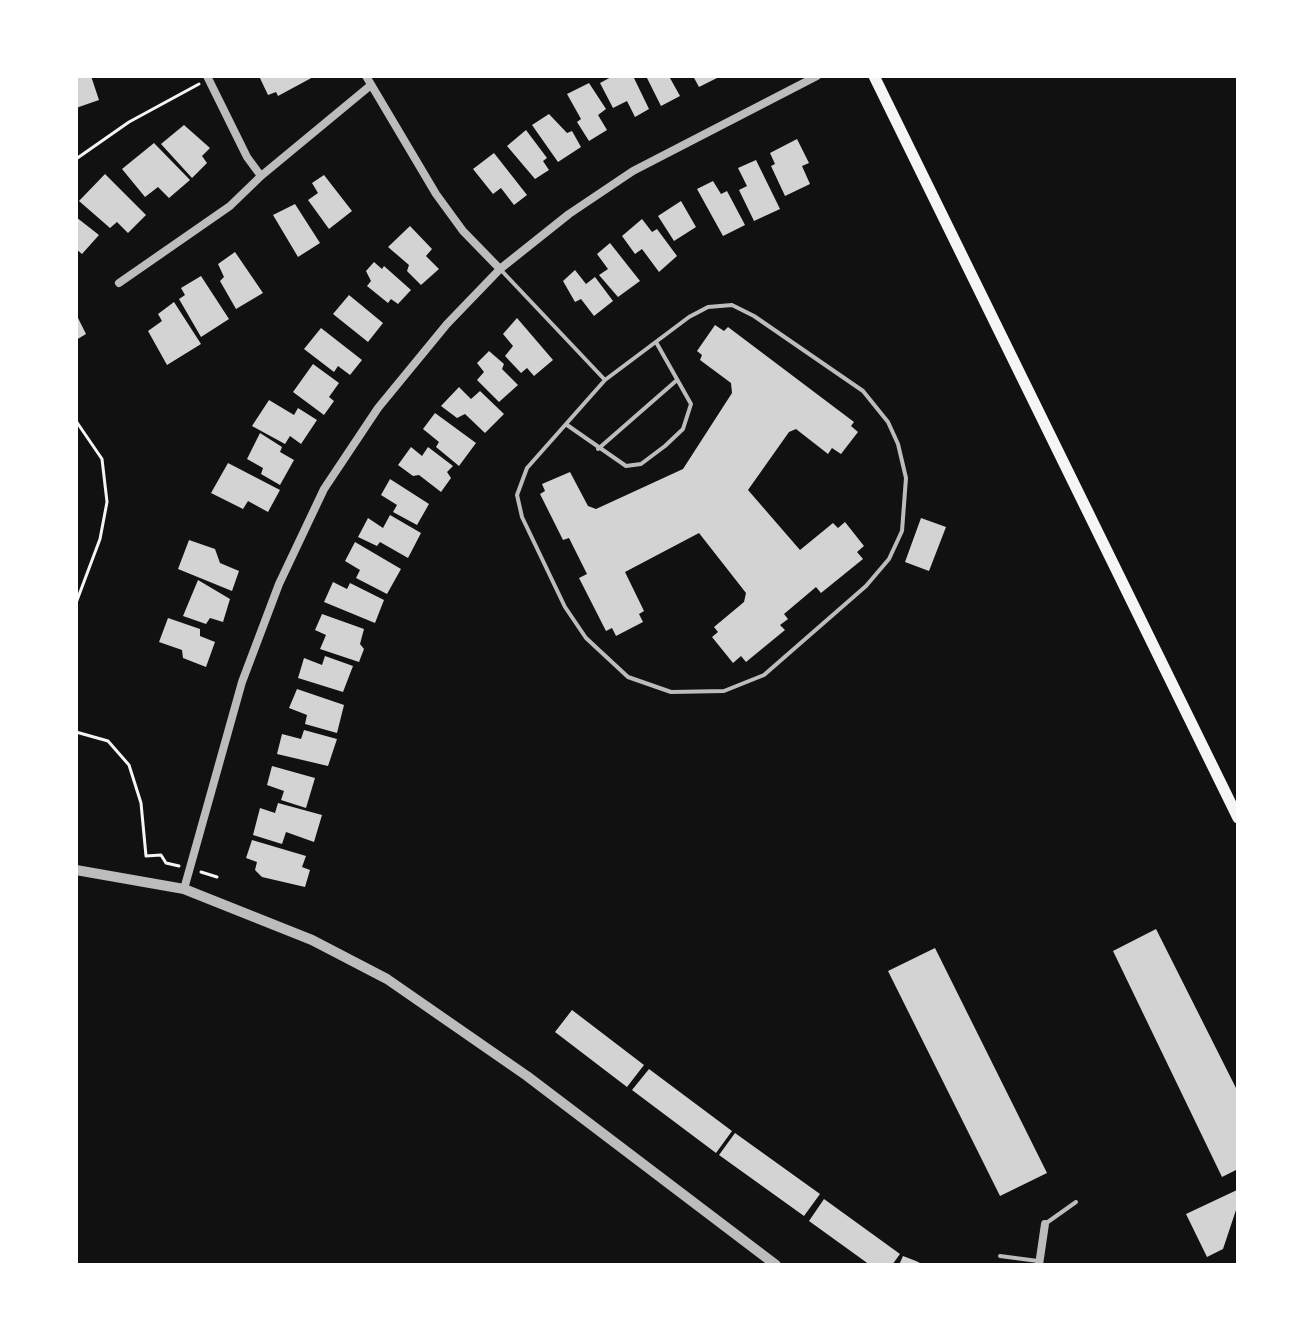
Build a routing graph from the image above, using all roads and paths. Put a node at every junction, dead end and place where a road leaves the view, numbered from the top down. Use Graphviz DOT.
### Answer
graph roads {
  1 [pos="207,76"];
  2 [pos="366,76"];
  3 [pos="817,76"];
  4 [pos="874,76"];
  5 [pos="371,85"];
  6 [pos="196,86"];
  7 [pos="76,159"];
  8 [pos="261,176"];
  9 [pos="500,269"];
  10 [pos="119,283"];
  11 [pos="656,342"];
  12 [pos="605,380"];
  13 [pos="677,380"];
  14 [pos="76,421"];
  15 [pos="567,425"];
  16 [pos="598,449"];
  17 [pos="76,603"];
  18 [pos="76,732"];
  19 [pos="1238,818"];
  20 [pos="166,863"];
  21 [pos="76,870"];
  22 [pos="184,889"];
  23 [pos="1076,1202"];
  24 [pos="1045,1224"];
  25 [pos="1000,1256"];
  26 [pos="1040,1263"];
  27 [pos="776,1265"];
  1 -- 8 [label="street"];
  2 -- 5 [label="street"];
  3 -- 9 [label="street"];
  4 -- 19 [label="main road"];
  5 -- 8 [label="street"];
  5 -- 9 [label="street"];
  6 -- 7 [label="path"];
  8 -- 10 [label="street"];
  9 -- 12 [label="lane"];
  9 -- 22 [label="street"];
  11 -- 12 [label="lane"];
  11 -- 13 [label="lane"];
  11 -- 15 [label="lane"];
  12 -- 15 [label="lane"];
  13 -- 16 [label="lane"];
  13 -- 16 [label="lane"];
  14 -- 17 [label="path"];
  15 -- 16 [label="lane"];
  18 -- 20 [label="path"];
  21 -- 22 [label="street"];
  22 -- 27 [label="street"];
  23 -- 24 [label="lane"];
  24 -- 26 [label="street"];
  25 -- 26 [label="lane"];
}
